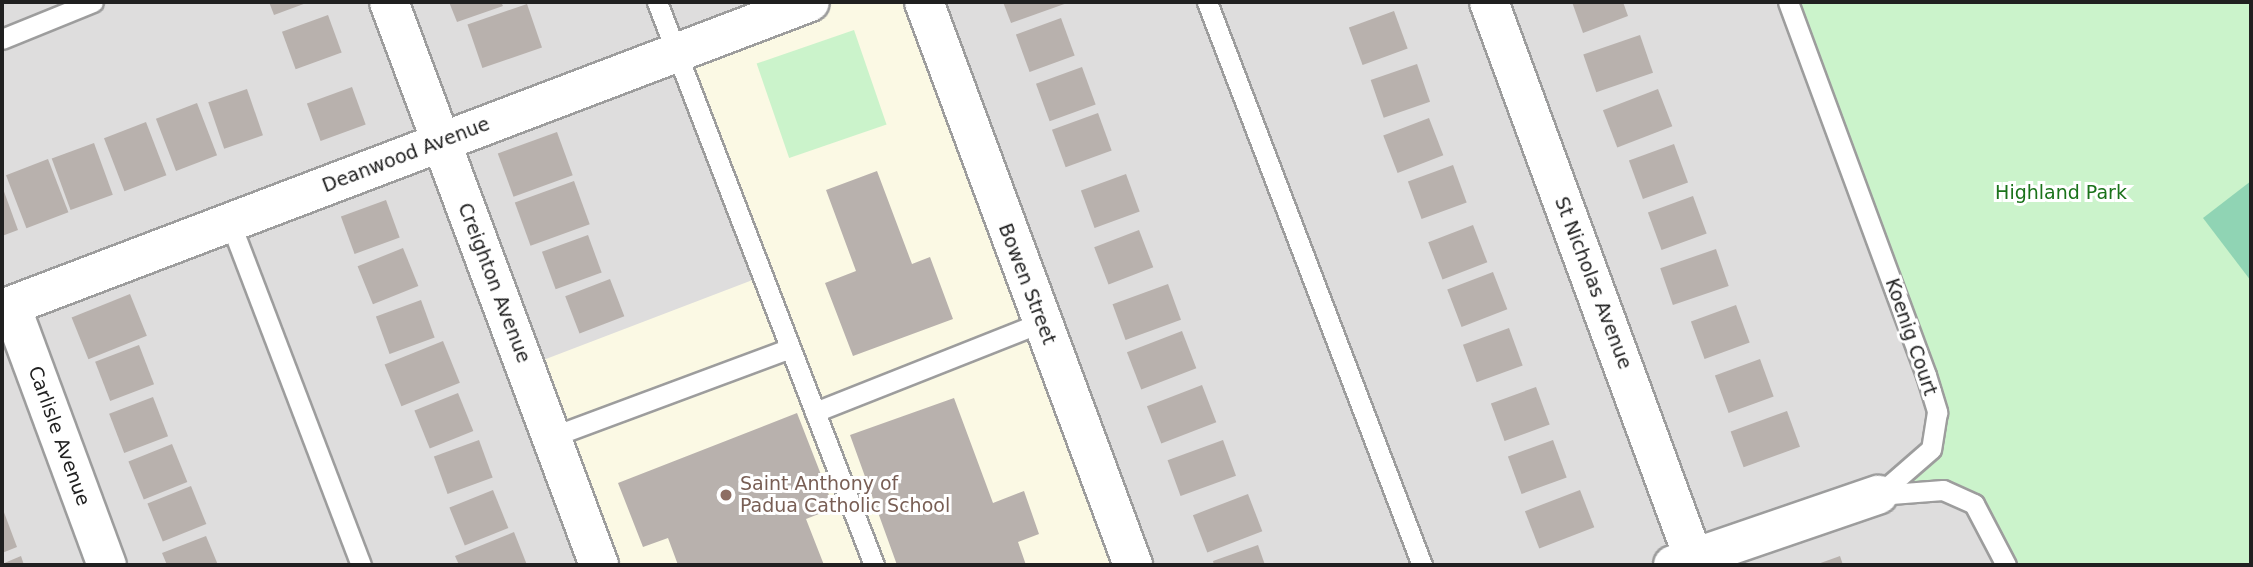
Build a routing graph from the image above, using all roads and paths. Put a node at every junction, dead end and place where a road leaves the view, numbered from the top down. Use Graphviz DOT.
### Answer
graph roads {
  1 [pos="93,2"];
  2 [pos="389,2"];
  3 [pos="657,2"];
  4 [pos="810,2"];
  5 [pos="924,2"];
  6 [pos="1206,2"];
  7 [pos="1489,2"];
  8 [pos="1788,2"];
  9 [pos="2,39"];
  10 [pos="677,52"];
  11 [pos="441,142"];
  12 [pos="230,222"];
  13 [pos="6,307"];
  14 [pos="1042,322"];
  15 [pos="790,348"];
  16 [pos="815,412"];
  17 [pos="551,437"];
  18 [pos="1878,495"];
  19 [pos="1687,563"];
  20 [pos="107,565"];
  21 [pos="361,565"];
  22 [pos="599,565"];
  23 [pos="874,565"];
  24 [pos="1133,565"];
  25 [pos="1422,565"];
  26 [pos="2006,565"];
  1 -- 9 [label="lane"];
  2 -- 11 [label="street, Creighton Avenue"];
  3 -- 10 [label="lane"];
  4 -- 10 [label="street, Deanwood Avenue"];
  5 -- 14 [label="street, Bowen Street"];
  6 -- 25 [label="lane"];
  7 -- 19 [label="street, St Nicholas Avenue"];
  8 -- 18 [label="lane, Koenig Court"];
  10 -- 11 [label="street, Deanwood Avenue"];
  10 -- 15 [label="lane"];
  11 -- 12 [label="street, Deanwood Avenue"];
  11 -- 17 [label="street, Creighton Avenue"];
  12 -- 13 [label="street, Deanwood Avenue"];
  12 -- 21 [label="lane"];
  13 -- 20 [label="street, Carlisle Avenue"];
  14 -- 16 [label="lane"];
  14 -- 24 [label="street, Bowen Street"];
  15 -- 16 [label="lane"];
  15 -- 17 [label="lane"];
  16 -- 23 [label="lane"];
  17 -- 22 [label="street, Creighton Avenue"];
  18 -- 19 [label="street"];
  18 -- 26 [label="lane"];
}
